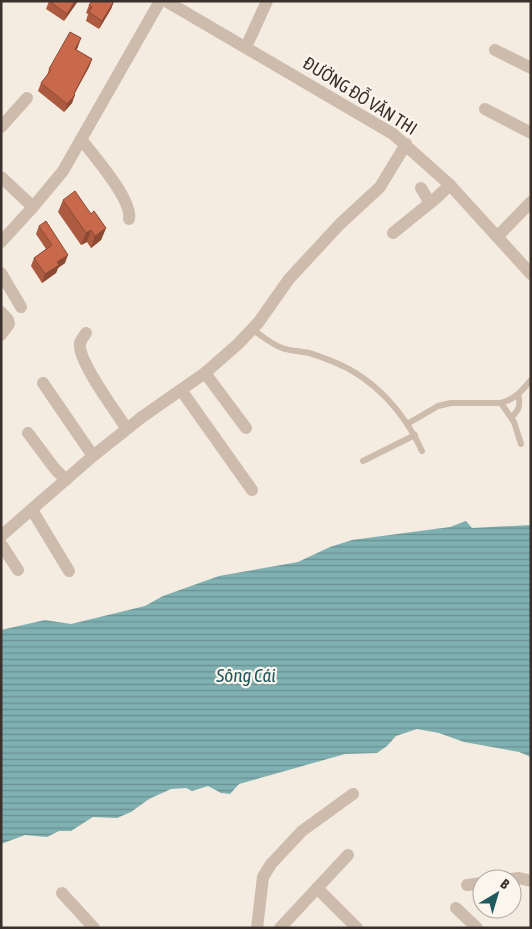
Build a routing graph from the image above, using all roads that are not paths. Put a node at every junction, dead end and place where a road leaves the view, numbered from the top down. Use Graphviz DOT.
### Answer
graph roads {
  1 [pos="160,1"];
  2 [pos="166,1"];
  3 [pos="267,1"];
  4 [pos="181,5"];
  5 [pos="246,47"];
  6 [pos="495,50"];
  7 [pos="531,68"];
  8 [pos="27,98"];
  9 [pos="485,109"];
  10 [pos="1,127"];
  11 [pos="531,133"];
  12 [pos="81,138"];
  13 [pos="406,144"];
  14 [pos="1,177"];
  15 [pos="450,184"];
  16 [pos="421,188"];
  17 [pos="531,202"];
  18 [pos="430,203"];
  19 [pos="33,207"];
  20 [pos="129,219"];
  21 [pos="393,233"];
  22 [pos="497,237"];
  23 [pos="2,241"];
  24 [pos="1,273"];
  25 [pos="531,274"];
  26 [pos="22,306"];
  27 [pos="1,312"];
  28 [pos="252,329"];
  29 [pos="86,333"];
  30 [pos="1,335"];
  31 [pos="205,373"];
  32 [pos="531,380"];
  33 [pos="43,383"];
  34 [pos="180,390"];
  35 [pos="518,395"];
  36 [pos="501,403"];
  37 [pos="511,417"];
  38 [pos="406,424"];
  39 [pos="246,428"];
  40 [pos="127,429"];
  41 [pos="28,433"];
  42 [pos="415,435"];
  43 [pos="521,444"];
  44 [pos="422,451"];
  45 [pos="93,456"];
  46 [pos="363,461"];
  47 [pos="66,480"];
  48 [pos="252,490"];
  49 [pos="32,510"];
  50 [pos="1,536"];
  51 [pos="1,544"];
  52 [pos="18,570"];
  53 [pos="69,571"];
  54 [pos="353,794"];
  55 [pos="348,855"];
  56 [pos="472,884"];
  57 [pos="467,885"];
  58 [pos="317,888"];
  59 [pos="62,893"];
  60 [pos="456,908"];
  61 [pos="94,928"];
  62 [pos="257,928"];
  63 [pos="280,928"];
  64 [pos="357,928"];
  65 [pos="477,928"];
  1 -- 12 [label="street"];
  2 -- 4 [label="street, ĐƯỜNG ĐỖ VĂN THI"];
  3 -- 5 [label="street"];
  4 -- 5 [label="street, ĐƯỜNG ĐỖ VĂN THI"];
  5 -- 13 [label="street, ĐƯỜNG ĐỖ VĂN THI"];
  6 -- 7 [label="street"];
  8 -- 10 [label="street"];
  9 -- 11 [label="street"];
  12 -- 19 [label="street"];
  12 -- 20 [label="street"];
  13 -- 15 [label="street, ĐƯỜNG ĐỖ VĂN THI"];
  13 -- 28 [label="street"];
  14 -- 19 [label="street"];
  15 -- 18 [label="street"];
  15 -- 22 [label="street, ĐƯỜNG ĐỖ VĂN THI"];
  16 -- 18 [label="street"];
  17 -- 22 [label="street"];
  18 -- 21 [label="street"];
  19 -- 23 [label="street"];
  22 -- 25 [label="street, ĐƯỜNG ĐỖ VĂN THI"];
  24 -- 26 [label="street"];
  27 -- 30 [label="street"];
  28 -- 31 [label="street"];
  28 -- 38 [label="lane"];
  29 -- 40 [label="street"];
  31 -- 34 [label="street"];
  31 -- 39 [label="street"];
  32 -- 35 [label="lane"];
  33 -- 45 [label="street"];
  34 -- 40 [label="street"];
  34 -- 48 [label="street"];
  35 -- 36 [label="lane"];
  35 -- 37 [label="lane"];
  36 -- 37 [label="lane"];
  36 -- 38 [label="lane"];
  37 -- 43 [label="lane"];
  38 -- 42 [label="lane"];
  40 -- 45 [label="street"];
  41 -- 47 [label="street"];
  42 -- 44 [label="lane"];
  42 -- 46 [label="lane"];
  45 -- 47 [label="street"];
  47 -- 49 [label="street"];
  49 -- 50 [label="street"];
  49 -- 53 [label="street"];
  51 -- 52 [label="street"];
  54 -- 62 [label="street"];
  55 -- 58 [label="street"];
  56 -- 57 [label="street"];
  58 -- 63 [label="street"];
  58 -- 64 [label="street"];
  59 -- 61 [label="street"];
  60 -- 65 [label="street"];
}
